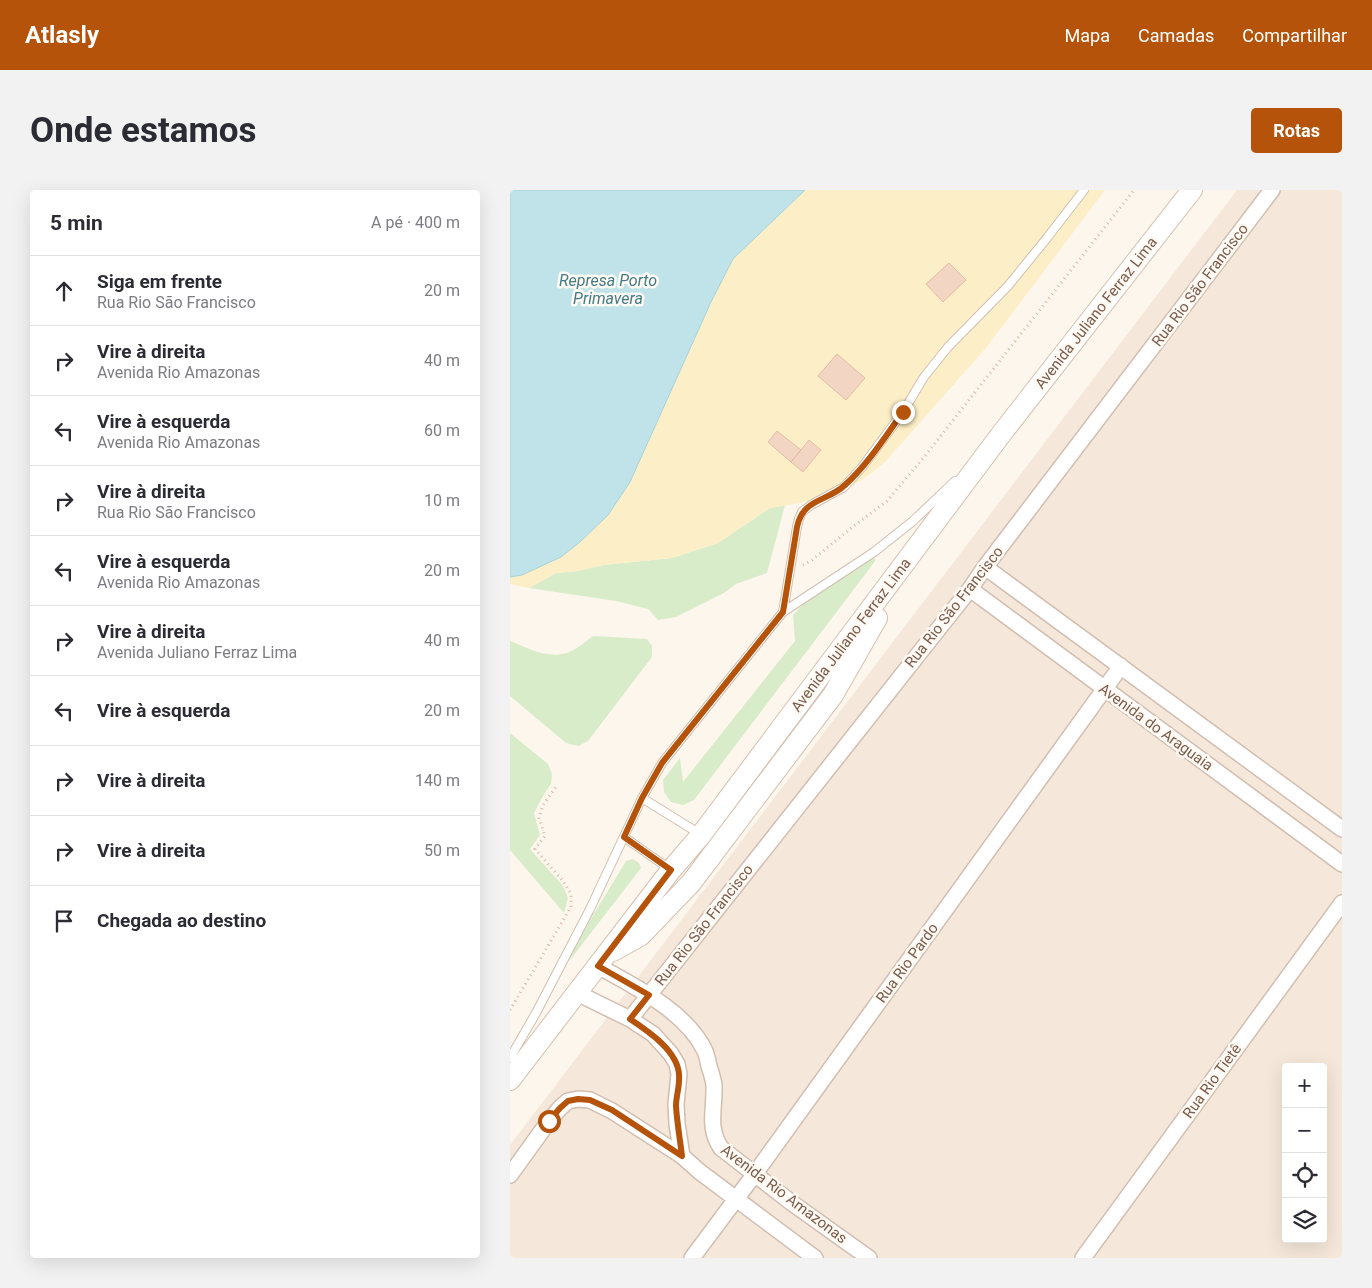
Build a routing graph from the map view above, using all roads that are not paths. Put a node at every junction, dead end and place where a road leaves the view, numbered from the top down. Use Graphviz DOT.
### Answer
graph roads {
  1 [pos="1084,190"];
  2 [pos="1192,190"];
  3 [pos="1272,190"];
  4 [pos="1002,433"];
  5 [pos="908,559"];
  6 [pos="985,567"];
  7 [pos="970,589"];
  8 [pos="783,612"];
  9 [pos="1120,666"];
  10 [pos="1104,689"];
  11 [pos="642,798"];
  12 [pos="1342,829"];
  13 [pos="701,835"];
  14 [pos="624,837"];
  15 [pos="716,850"];
  16 [pos="1342,864"];
  17 [pos="671,870"];
  18 [pos="691,883"];
  19 [pos="1342,904"];
  20 [pos="603,959"];
  21 [pos="577,993"];
  22 [pos="649,995"];
  23 [pos="630,1019"];
  24 [pos="510,1058"];
  25 [pos="510,1080"];
  26 [pos="682,1156"];
  27 [pos="754,1174"];
  28 [pos="510,1175"];
  29 [pos="736,1199"];
  30 [pos="692,1258"];
  31 [pos="815,1258"];
  32 [pos="869,1258"];
  33 [pos="1083,1258"];
  1 -- 8 [label="lane"];
  2 -- 4 [label="main road, Avenida Juliano Ferraz Lima"];
  3 -- 6 [label="street, Rua Rio São Francisco"];
  4 -- 5 [label="main road, Avenida Juliano Ferraz Lima"];
  4 -- 8 [label="lane"];
  5 -- 13 [label="main road, Avenida Juliano Ferraz Lima"];
  5 -- 15 [label="main road"];
  6 -- 7 [label="street, Rua Rio São Francisco"];
  6 -- 9 [label="street, Avenida do Araguaia"];
  7 -- 10 [label="street, Avenida do Araguaia"];
  7 -- 22 [label="street, Rua Rio São Francisco"];
  8 -- 11 [label="lane"];
  9 -- 10 [label="street, Rua Rio Pardo"];
  9 -- 12 [label="street, Avenida do Araguaia"];
  10 -- 16 [label="street, Avenida do Araguaia"];
  10 -- 27 [label="street, Rua Rio Pardo"];
  11 -- 13 [label="lane"];
  11 -- 14 [label="lane"];
  13 -- 15 [label="main road"];
  13 -- 17 [label="main road, Avenida Juliano Ferraz Lima"];
  14 -- 17 [label="lane"];
  14 -- 24 [label="lane"];
  15 -- 18 [label="main road"];
  17 -- 18 [label="main road"];
  17 -- 20 [label="main road, Avenida Juliano Ferraz Lima"];
  18 -- 20 [label="main road"];
  19 -- 33 [label="street, Rua Rio Tietê"];
  20 -- 21 [label="main road, Avenida Juliano Ferraz Lima"];
  20 -- 22 [label="street, Avenida Rio Amazonas"];
  21 -- 23 [label="street"];
  21 -- 25 [label="main road, Avenida Juliano Ferraz Lima"];
  22 -- 23 [label="street, Rua Rio São Francisco"];
  22 -- 27 [label="street, Avenida Rio Amazonas"];
  23 -- 26 [label="street"];
  26 -- 28 [label="street"];
  26 -- 29 [label="street"];
  27 -- 29 [label="street, Rua Rio Pardo"];
  27 -- 32 [label="street, Avenida Rio Amazonas"];
  29 -- 30 [label="street, Rua Rio Pardo"];
  29 -- 31 [label="street"];
}
